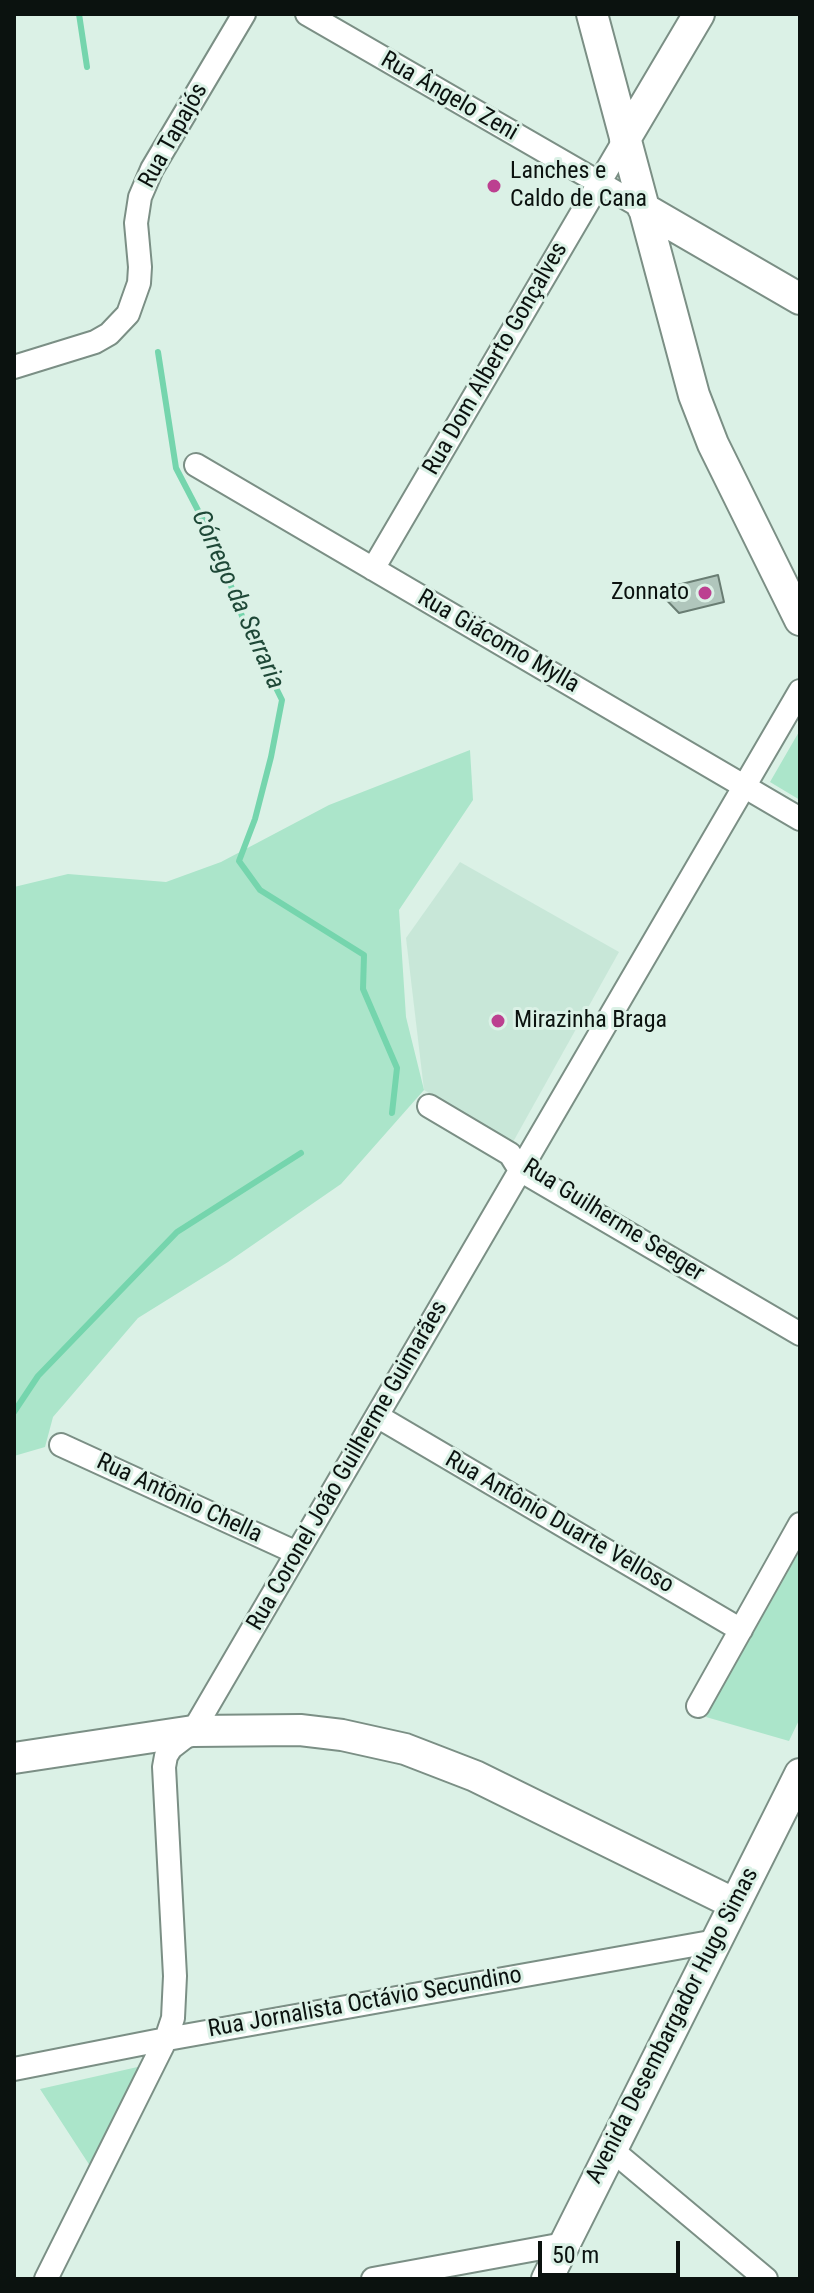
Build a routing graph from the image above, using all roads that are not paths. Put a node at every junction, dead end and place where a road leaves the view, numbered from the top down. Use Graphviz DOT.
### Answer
graph roads {
  1 [pos="244,14"];
  2 [pos="307,14"];
  3 [pos="592,14"];
  4 [pos="699,14"];
  5 [pos="668,67"];
  6 [pos="608,70"];
  7 [pos="625,139"];
  8 [pos="599,183"];
  9 [pos="643,208"];
  10 [pos="800,299"];
  11 [pos="14,367"];
  12 [pos="196,465"];
  13 [pos="373,569"];
  14 [pos="800,620"];
  15 [pos="800,691"];
  16 [pos="744,786"];
  17 [pos="800,819"];
  18 [pos="429,1106"];
  19 [pos="520,1170"];
  20 [pos="800,1334"];
  21 [pos="377,1416"];
  22 [pos="61,1445"];
  23 [pos="800,1524"];
  24 [pos="297,1553"];
  25 [pos="741,1630"];
  26 [pos="698,1706"];
  27 [pos="193,1731"];
  28 [pos="14,1758"];
  29 [pos="800,1774"];
  30 [pos="735,1904"];
  31 [pos="716,1941"];
  32 [pos="166,2039"];
  33 [pos="14,2069"];
  34 [pos="612,2150"];
  35 [pos="564,2244"];
  36 [pos="46,2279"];
  37 [pos="373,2279"];
  38 [pos="547,2279"];
  39 [pos="766,2279"];
  1 -- 11 [label="street, Rua Tapajós"];
  2 -- 8 [label="street, Rua Ângelo Zeni"];
  3 -- 6 [label="main road"];
  4 -- 5 [label="main road, Rua Dom Alberto Gonçalves"];
  5 -- 6 [label="main road"];
  5 -- 7 [label="main road, Rua Dom Alberto Gonçalves"];
  6 -- 7 [label="main road"];
  7 -- 8 [label="street, Rua Dom Alberto Gonçalves"];
  7 -- 9 [label="main road"];
  8 -- 9 [label="street, Rua Ângelo Zeni"];
  8 -- 13 [label="street, Rua Dom Alberto Gonçalves"];
  9 -- 10 [label="main road, Rua Ângelo Zeni"];
  9 -- 14 [label="main road"];
  12 -- 13 [label="street, Rua Giácomo Mylla"];
  13 -- 16 [label="street, Rua Giácomo Mylla"];
  15 -- 16 [label="street, Rua Coronel João Guilherme Guimarães"];
  16 -- 17 [label="street, Rua Giácomo Mylla"];
  16 -- 19 [label="street, Rua Coronel João Guilherme Guimarães"];
  18 -- 19 [label="street, Rua Guilherme Seeger"];
  19 -- 20 [label="street, Rua Guilherme Seeger"];
  19 -- 21 [label="street, Rua Coronel João Guilherme Guimarães"];
  21 -- 24 [label="street, Rua Coronel João Guilherme Guimarães"];
  21 -- 25 [label="street, Rua Antônio Duarte Velloso"];
  22 -- 24 [label="street, Rua Antônio Chella"];
  23 -- 25 [label="street"];
  24 -- 27 [label="street, Rua Coronel João Guilherme Guimarães"];
  25 -- 26 [label="street"];
  27 -- 28 [label="main road"];
  27 -- 30 [label="main road"];
  27 -- 32 [label="street, Rua Coronel João Guilherme Guimarães"];
  29 -- 30 [label="main road, Avenida Desembargador Hugo Simas"];
  30 -- 31 [label="main road, Avenida Desembargador Hugo Simas"];
  31 -- 32 [label="street, Rua Jornalista Octávio Secundino"];
  31 -- 34 [label="main road, Avenida Desembargador Hugo Simas"];
  32 -- 33 [label="street, Rua Jornalista Octávio Secundino"];
  32 -- 36 [label="street, Rua Coronel João Guilherme Guimarães"];
  34 -- 35 [label="main road, Avenida Desembargador Hugo Simas"];
  34 -- 39 [label="street"];
  35 -- 37 [label="street"];
  35 -- 38 [label="main road, Avenida Desembargador Hugo Simas"];
}
